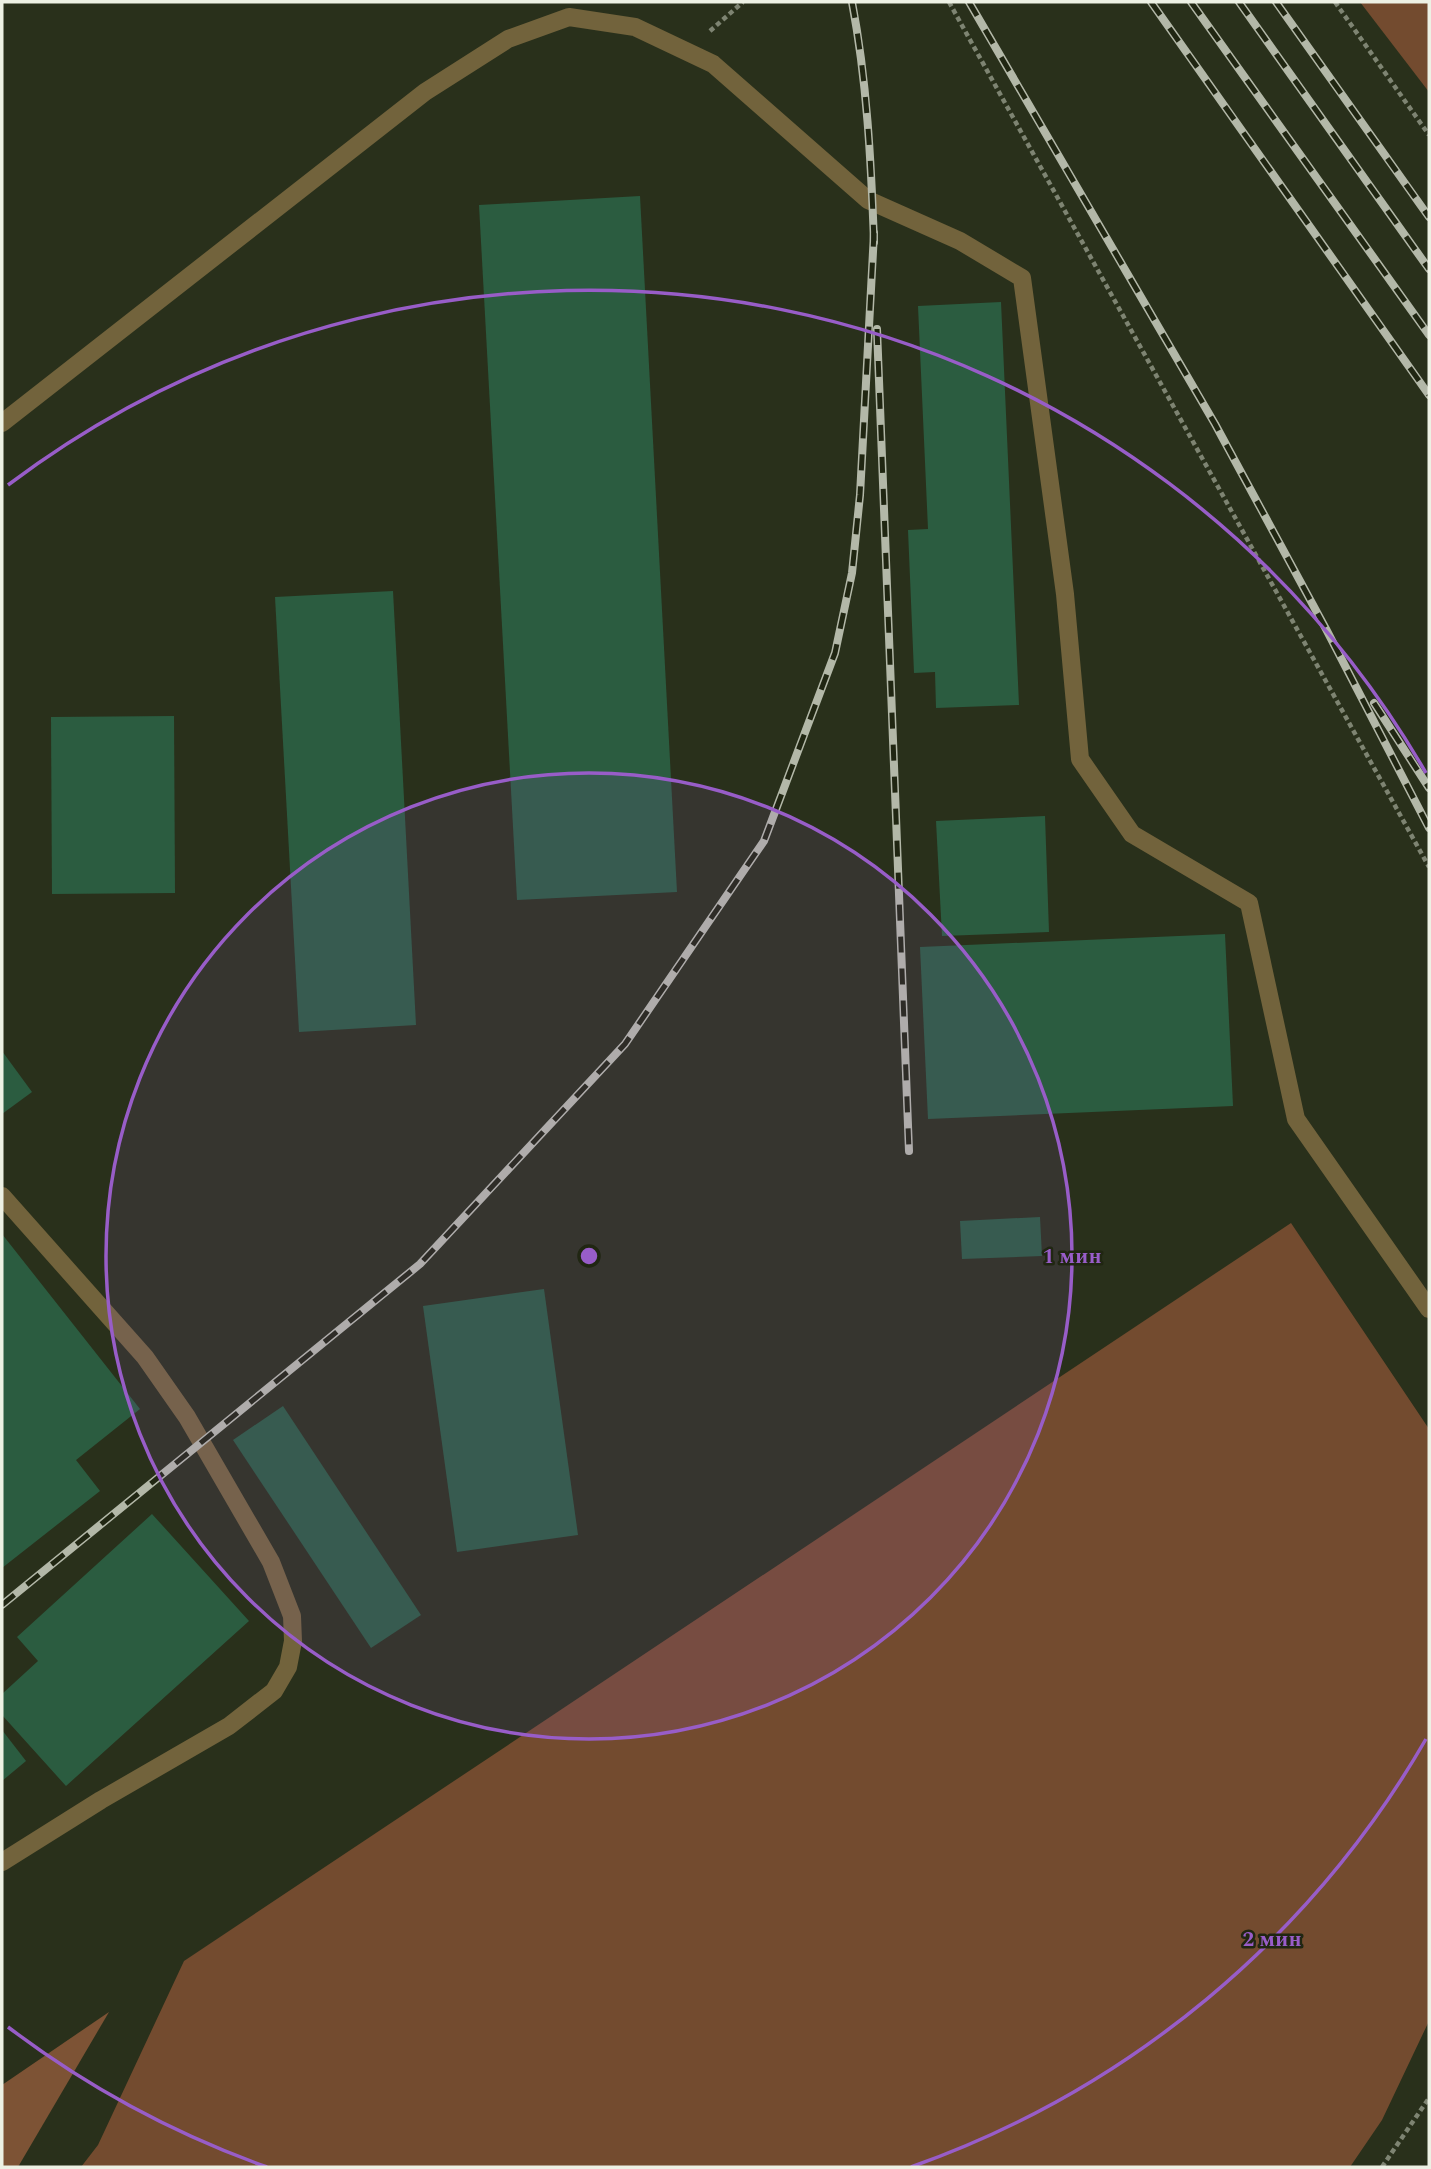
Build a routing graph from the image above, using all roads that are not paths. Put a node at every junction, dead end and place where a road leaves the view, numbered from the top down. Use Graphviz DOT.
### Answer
graph roads {
  1 [pos="2,423"];
  2 [pos="2,1196"];
  3 [pos="1429,1309"];
  4 [pos="2,1862"];
  1 -- 3 [label="lane"];
  2 -- 4 [label="lane"];
}
